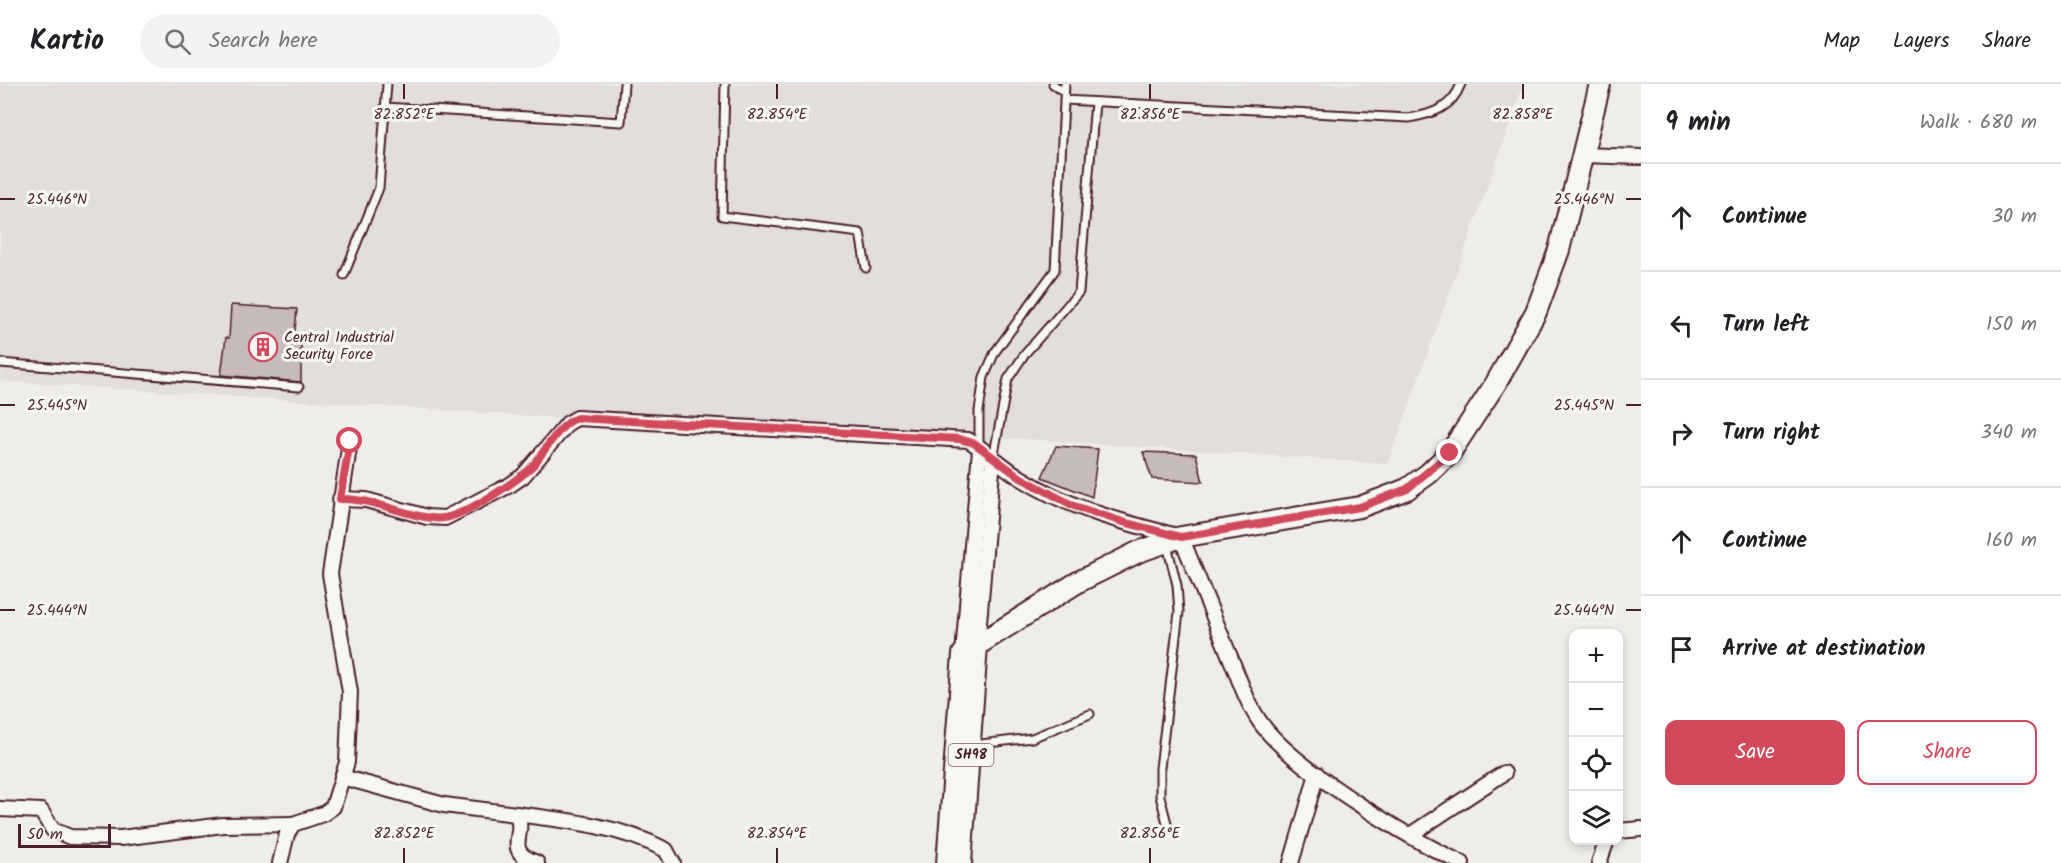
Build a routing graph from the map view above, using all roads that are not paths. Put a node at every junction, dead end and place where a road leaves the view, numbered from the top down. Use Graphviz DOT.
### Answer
graph roads {
  1 [pos="387,84"];
  2 [pos="624,84"];
  3 [pos="725,84"];
  4 [pos="1053,84"];
  5 [pos="1461,84"];
  6 [pos="1600,84"];
  7 [pos="1064,92"];
  8 [pos="1095,102"];
  9 [pos="385,107"];
  10 [pos="1582,155"];
  11 [pos="1641,157"];
  12 [pos="866,268"];
  13 [pos="344,275"];
  14 [pos="0,363"];
  15 [pos="299,387"];
  16 [pos="350,441"];
  17 [pos="980,449"];
  18 [pos="993,459"];
  19 [pos="340,499"];
  20 [pos="1174,540"];
  21 [pos="970,650"];
  22 [pos="1090,714"];
  23 [pos="972,745"];
  24 [pos="1504,773"];
  25 [pos="1317,774"];
  26 [pos="342,777"];
  27 [pos="0,809"];
  28 [pos="516,814"];
  29 [pos="293,824"];
  30 [pos="1168,827"];
  31 [pos="1641,829"];
  32 [pos="1623,831"];
  33 [pos="1410,835"];
  34 [pos="1605,845"];
  35 [pos="280,863"];
  36 [pos="537,863"];
  37 [pos="674,863"];
  38 [pos="947,863"];
  39 [pos="962,863"];
  40 [pos="1291,863"];
  41 [pos="1462,863"];
  42 [pos="1599,863"];
  1 -- 9 [label="lane"];
  2 -- 9 [label="lane"];
  3 -- 12 [label="lane"];
  4 -- 7 [label="lane"];
  5 -- 8 [label="lane"];
  6 -- 10 [label="main road"];
  7 -- 8 [label="lane"];
  7 -- 17 [label="lane"];
  8 -- 18 [label="lane"];
  9 -- 13 [label="lane"];
  10 -- 11 [label="street"];
  10 -- 20 [label="main road"];
  14 -- 15 [label="lane"];
  16 -- 19 [label="street"];
  17 -- 18 [label="street"];
  17 -- 19 [label="street"];
  17 -- 21 [label="street"];
  18 -- 20 [label="street"];
  18 -- 21 [label="street"];
  19 -- 26 [label="street"];
  20 -- 21 [label="main road"];
  20 -- 25 [label="street"];
  20 -- 30 [label="lane"];
  21 -- 23 [label="main road, SH98"];
  21 -- 38 [label="main road, SH98"];
  22 -- 23 [label="lane"];
  23 -- 39 [label="main road, SH98"];
  24 -- 33 [label="street"];
  25 -- 33 [label="street"];
  25 -- 40 [label="street"];
  26 -- 28 [label="street"];
  26 -- 29 [label="street"];
  27 -- 29 [label="street"];
  28 -- 36 [label="street"];
  28 -- 37 [label="street"];
  29 -- 35 [label="street"];
  31 -- 32 [label="street"];
  33 -- 41 [label="street"];
  34 -- 42 [label="street"];
}
